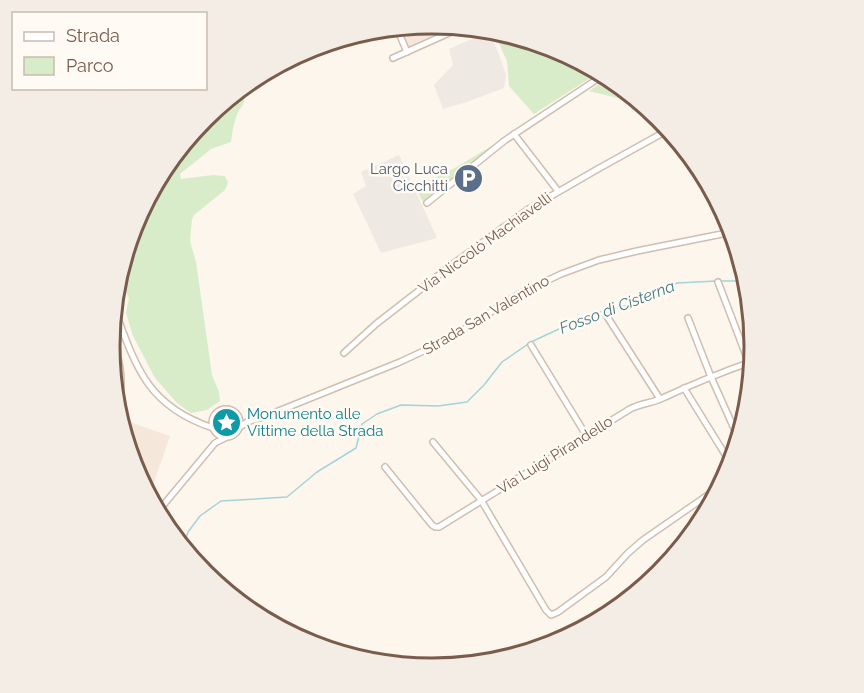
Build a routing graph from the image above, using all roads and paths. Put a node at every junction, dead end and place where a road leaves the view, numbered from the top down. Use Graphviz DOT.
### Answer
graph roads {
  1 [pos="445,35"];
  2 [pos="400,36"];
  3 [pos="407,52"];
  4 [pos="393,58"];
  5 [pos="595,81"];
  6 [pos="514,134"];
  7 [pos="661,134"];
  8 [pos="558,191"];
  9 [pos="428,203"];
  10 [pos="723,234"];
  11 [pos="718,282"];
  12 [pos="606,315"];
  13 [pos="688,318"];
  14 [pos="121,326"];
  15 [pos="531,345"];
  16 [pos="744,347"];
  17 [pos="344,353"];
  18 [pos="743,365"];
  19 [pos="711,377"];
  20 [pos="684,388"];
  21 [pos="660,399"];
  22 [pos="239,418"];
  23 [pos="213,419"];
  24 [pos="247,422"];
  25 [pos="201,424"];
  26 [pos="733,426"];
  27 [pos="240,427"];
  28 [pos="215,430"];
  29 [pos="586,435"];
  30 [pos="227,437"];
  31 [pos="433,442"];
  32 [pos="215,443"];
  33 [pos="725,454"];
  34 [pos="385,467"];
  35 [pos="705,497"];
  36 [pos="481,500"];
  37 [pos="164,505"];
  1 -- 3 [label="street"];
  2 -- 3 [label="street"];
  3 -- 4 [label="street"];
  5 -- 6 [label="street"];
  6 -- 8 [label="street"];
  6 -- 9 [label="street"];
  7 -- 8 [label="street, Via Niccolò Machiavelli"];
  8 -- 17 [label="street, Via Niccolò Machiavelli"];
  10 -- 24 [label="street, Strada San Valentino"];
  11 -- 16 [label="street"];
  12 -- 21 [label="street"];
  13 -- 19 [label="street"];
  14 -- 25 [label="street"];
  15 -- 29 [label="street"];
  18 -- 19 [label="street, Via Luigi Pirandello"];
  19 -- 20 [label="street, Via Luigi Pirandello"];
  19 -- 26 [label="street"];
  20 -- 21 [label="street, Via Luigi Pirandello"];
  20 -- 33 [label="street"];
  21 -- 29 [label="street, Via Luigi Pirandello"];
  22 -- 23 [label="street"];
  22 -- 24 [label="street"];
  22 -- 27 [label="street"];
  23 -- 25 [label="street"];
  23 -- 28 [label="street"];
  24 -- 27 [label="street, Strada San Valentino"];
  25 -- 28 [label="street"];
  27 -- 30 [label="street"];
  28 -- 30 [label="street"];
  28 -- 32 [label="street"];
  29 -- 36 [label="street, Via Luigi Pirandello"];
  30 -- 32 [label="street"];
  31 -- 36 [label="street"];
  32 -- 37 [label="street"];
  34 -- 36 [label="street, Via Luigi Pirandello"];
  35 -- 36 [label="street"];
}
